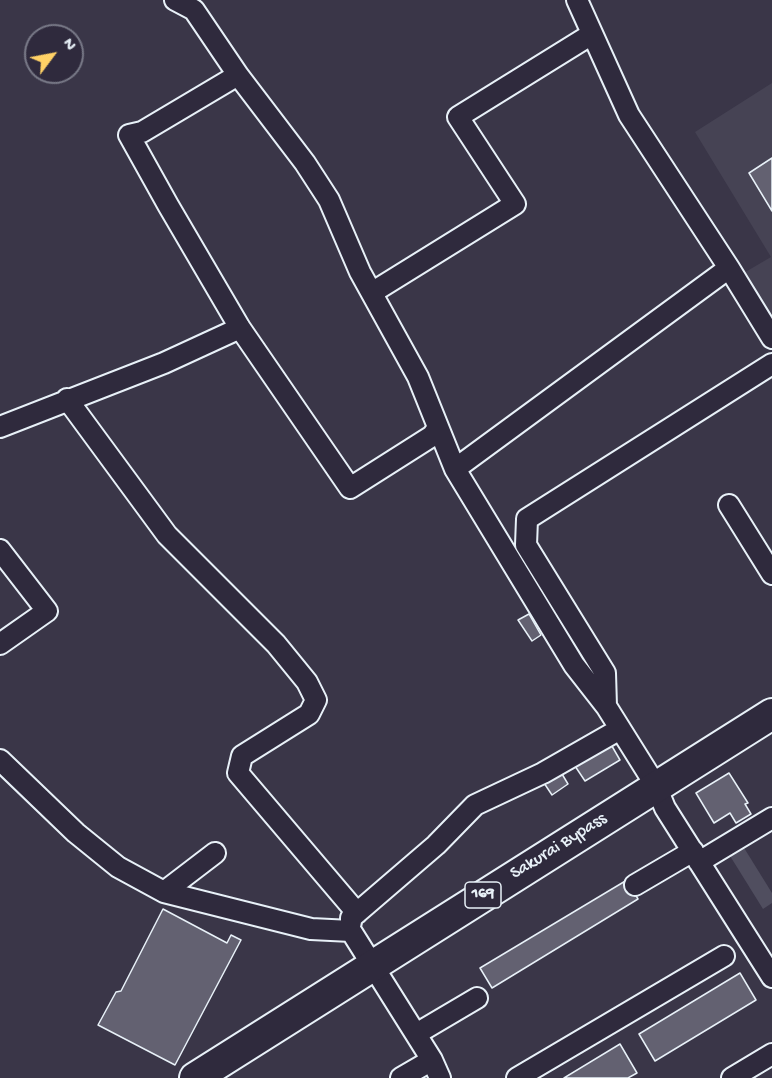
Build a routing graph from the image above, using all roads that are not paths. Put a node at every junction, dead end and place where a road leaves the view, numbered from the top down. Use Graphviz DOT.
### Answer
graph roads {
  1 [pos="175,0"];
  2 [pos="577,0"];
  3 [pos="592,34"];
  4 [pos="238,75"];
  5 [pos="729,268"];
  6 [pos="373,292"];
  7 [pos="240,328"];
  8 [pos="772,338"];
  9 [pos="772,364"];
  10 [pos="67,399"];
  11 [pos="0,427"];
  12 [pos="437,429"];
  13 [pos="455,469"];
  14 [pos="729,505"];
  15 [pos="0,550"];
  16 [pos="772,574"];
  17 [pos="0,644"];
  18 [pos="606,706"];
  19 [pos="772,714"];
  20 [pos="620,729"];
  21 [pos="0,760"];
  22 [pos="656,786"];
  23 [pos="772,818"];
  24 [pos="215,853"];
  25 [pos="696,856"];
  26 [pos="635,885"];
  27 [pos="164,892"];
  28 [pos="354,922"];
  29 [pos="724,956"];
  30 [pos="373,965"];
  31 [pos="772,977"];
  32 [pos="477,998"];
  33 [pos="416,1034"];
  34 [pos="772,1054"];
  35 [pos="436,1069"];
  36 [pos="195,1078"];
  37 [pos="401,1078"];
  38 [pos="517,1078"];
  39 [pos="732,1078"];
  1 -- 4 [label="street"];
  2 -- 3 [label="street"];
  3 -- 5 [label="street"];
  3 -- 6 [label="street"];
  4 -- 6 [label="street"];
  4 -- 7 [label="street"];
  5 -- 8 [label="street"];
  5 -- 13 [label="street"];
  6 -- 12 [label="street"];
  7 -- 10 [label="street"];
  7 -- 12 [label="street"];
  9 -- 18 [label="street"];
  10 -- 11 [label="street"];
  10 -- 28 [label="street"];
  12 -- 13 [label="street"];
  13 -- 18 [label="street"];
  14 -- 16 [label="street"];
  15 -- 17 [label="street"];
  18 -- 20 [label="street"];
  19 -- 22 [label="highway, Sakurai Bypass / 169"];
  20 -- 22 [label="street"];
  20 -- 28 [label="street"];
  21 -- 27 [label="street"];
  22 -- 25 [label="street"];
  22 -- 30 [label="highway, Sakurai Bypass / 169"];
  23 -- 25 [label="street"];
  24 -- 27 [label="street"];
  25 -- 26 [label="street"];
  25 -- 31 [label="street"];
  27 -- 28 [label="street"];
  28 -- 30 [label="street"];
  29 -- 38 [label="street"];
  30 -- 33 [label="street"];
  30 -- 36 [label="highway, Sakurai Bypass / 169"];
  32 -- 33 [label="street"];
  33 -- 35 [label="street"];
  34 -- 39 [label="street"];
  35 -- 37 [label="street"];
}
